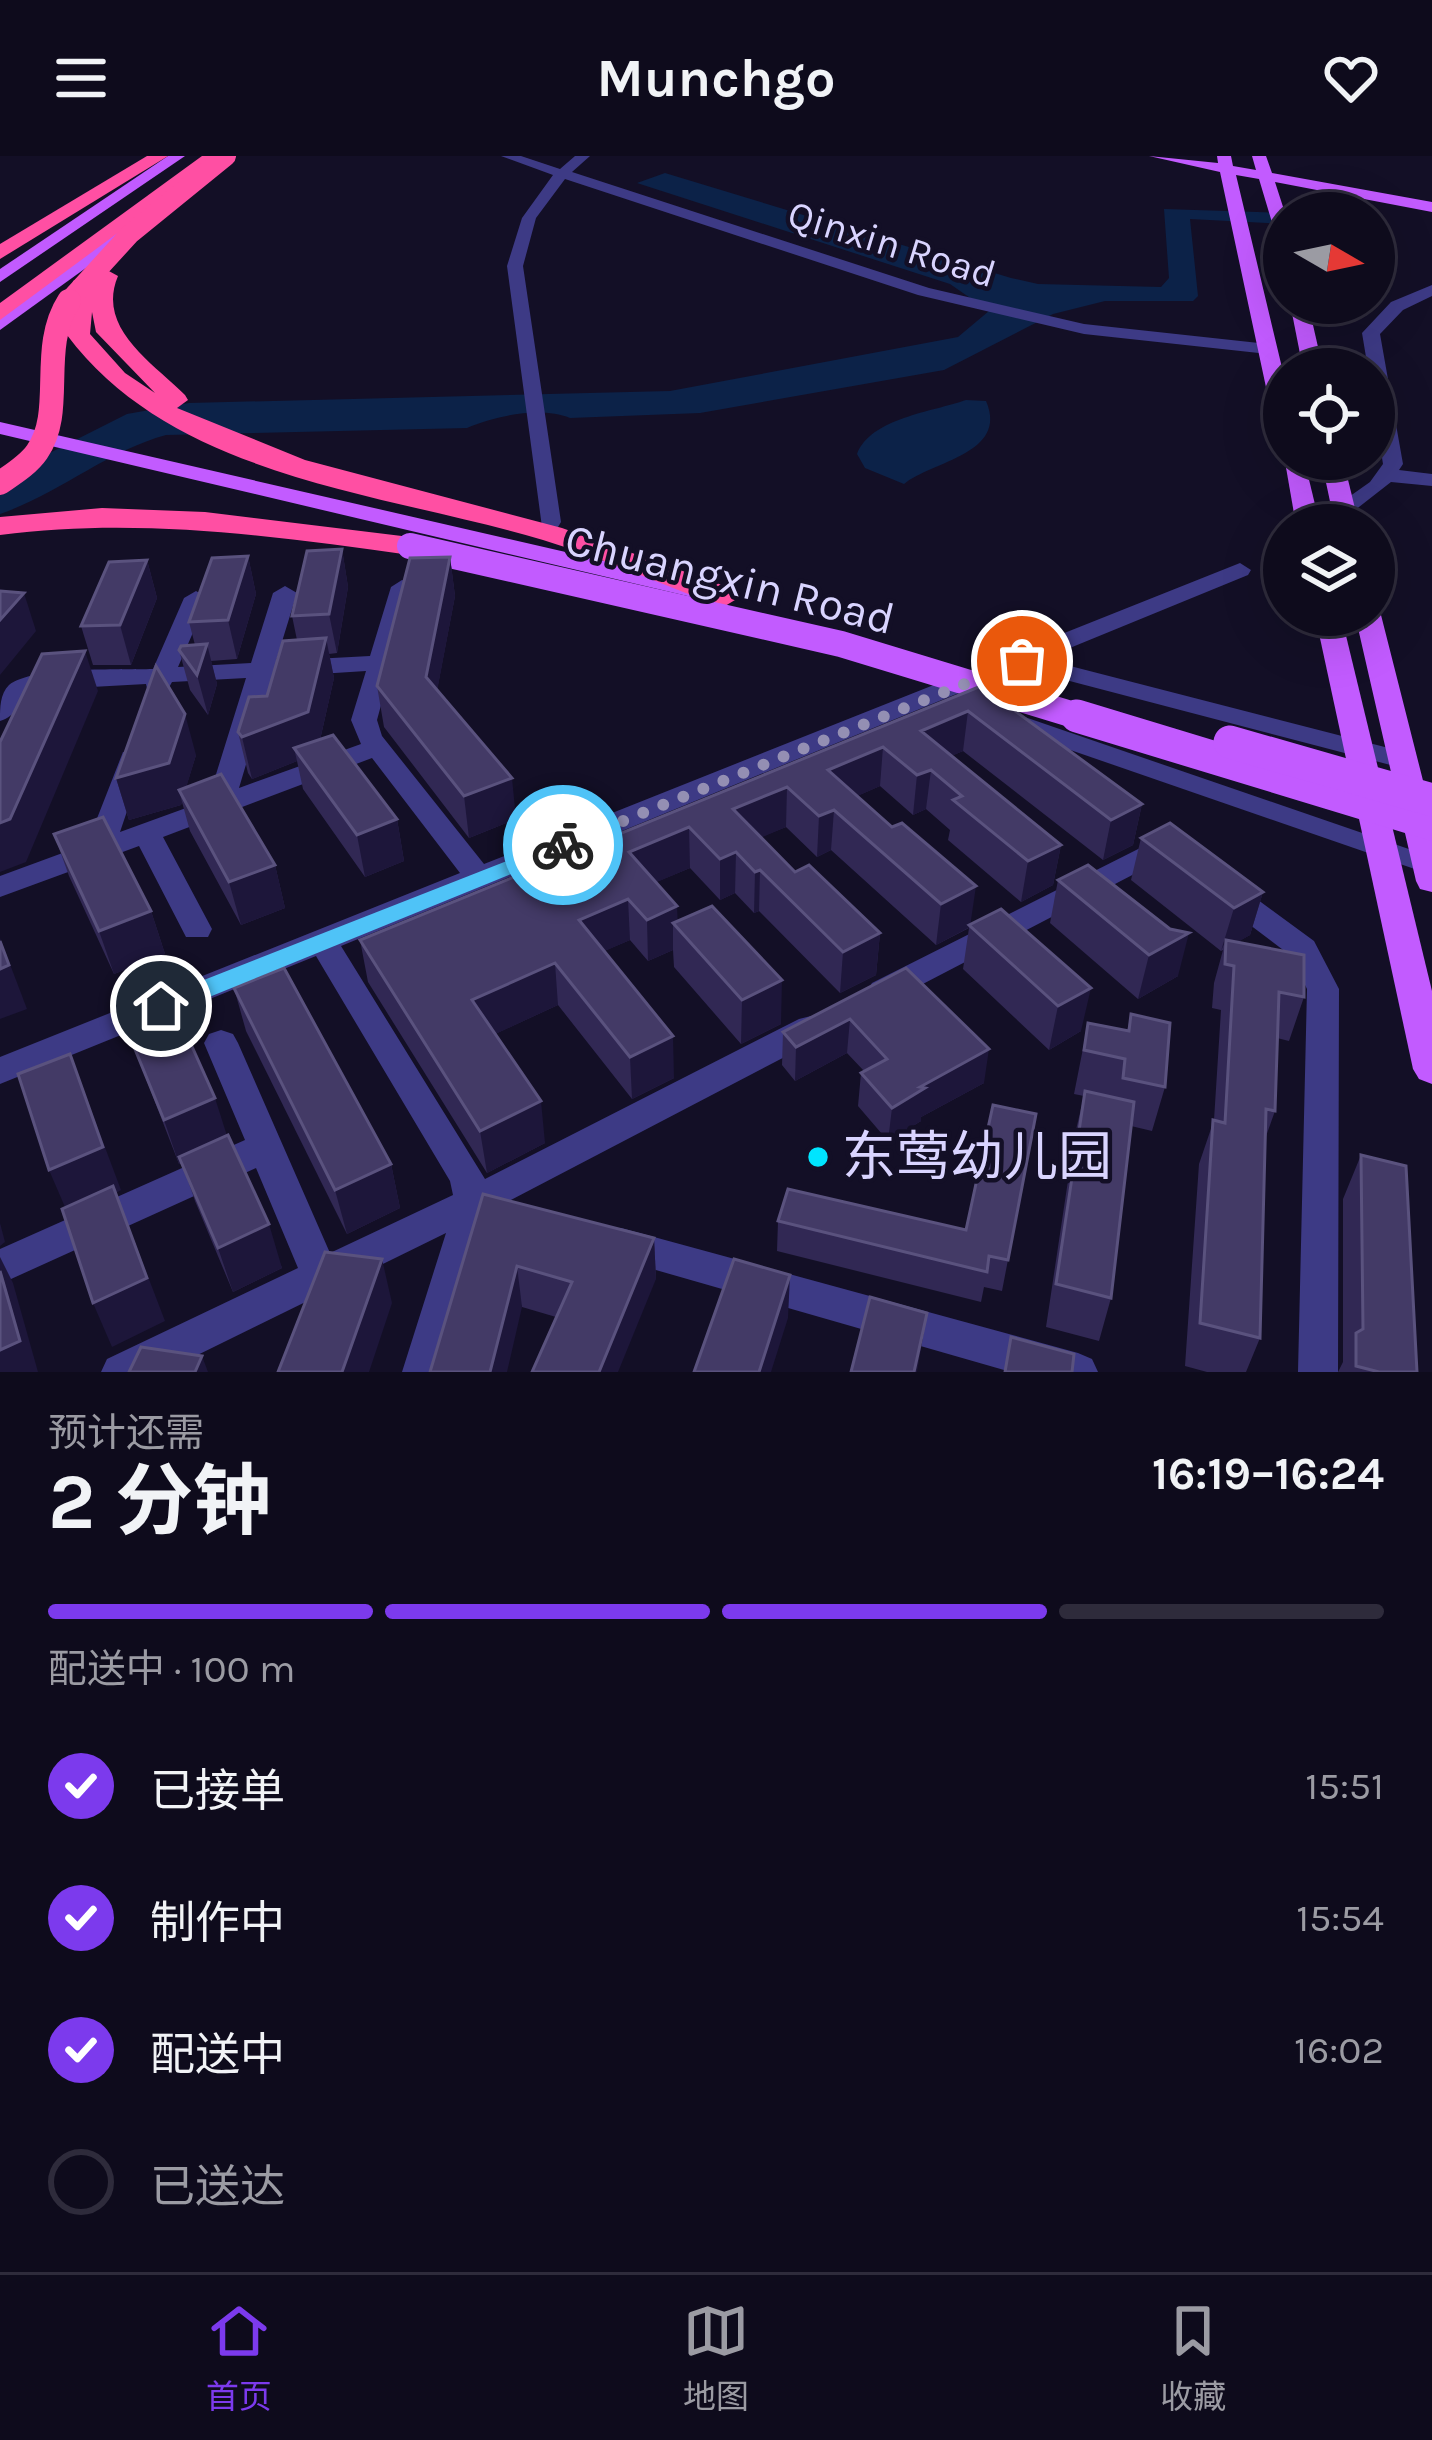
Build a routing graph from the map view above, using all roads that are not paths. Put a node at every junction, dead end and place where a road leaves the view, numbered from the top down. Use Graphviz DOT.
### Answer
graph roads {
  1 [pos="178,156"];
  2 [pos="194,156"];
  3 [pos="213,156"];
  4 [pos="230,156"];
  5 [pos="508,156"];
  6 [pos="584,156"];
  7 [pos="599,156"];
  8 [pos="1156,156"];
  9 [pos="1188,156"];
  10 [pos="154,165"];
  11 [pos="1263,169"];
  12 [pos="1227,170"];
  13 [pos="568,176"];
  14 [pos="1432,203"];
  15 [pos="123,235"];
  16 [pos="0,254"];
  17 [pos="0,267"];
  18 [pos="0,277"];
  19 [pos="93,285"];
  20 [pos="1432,290"];
  21 [pos="0,297"];
  22 [pos="0,313"];
  23 [pos="0,324"];
  24 [pos="1263,348"];
  25 [pos="1268,348"];
  26 [pos="1374,348"];
  27 [pos="0,428"];
  28 [pos="0,447"];
  29 [pos="1395,476"];
  30 [pos="1380,480"];
  31 [pos="1432,480"];
  32 [pos="0,483"];
  33 [pos="1357,504"];
  34 [pos="550,522"];
  35 [pos="0,526"];
  36 [pos="410,546"];
  37 [pos="1240,570"];
  38 [pos="402,587"];
  39 [pos="285,592"];
  40 [pos="725,597"];
  41 [pos="196,598"];
  42 [pos="1333,636"];
  43 [pos="1373,636"];
  44 [pos="1022,661"];
  45 [pos="378,663"];
  46 [pos="261,670"];
  47 [pos="161,676"];
  48 [pos="938,695"];
  49 [pos="0,713"];
  50 [pos="377,747"];
  51 [pos="1359,749"];
  52 [pos="1402,760"];
  53 [pos="1432,800"];
  54 [pos="219,808"];
  55 [pos="1432,824"];
  56 [pos="148,835"];
  57 [pos="1382,851"];
  58 [pos="99,852"];
  59 [pos="1430,874"];
  60 [pos="480,879"];
  61 [pos="0,887"];
  62 [pos="197,929"];
  63 [pos="323,942"];
  64 [pos="221,1043"];
  65 [pos="1432,1069"];
  66 [pos="0,1071"];
  67 [pos="266,1148"];
  68 [pos="474,1202"];
  69 [pos="518,1215"];
  70 [pos="586,1234"];
  71 [pos="0,1267"];
  72 [pos="321,1276"];
  73 [pos="121,1372"];
  74 [pos="422,1372"];
  75 [pos="1078,1372"];
  76 [pos="1318,1372"];
  1 -- 10 [label="main road"];
  2 -- 21 [label="highway"];
  3 -- 22 [label="highway"];
  4 -- 15 [label="main road"];
  4 -- 19 [label="highway, bridge"];
  5 -- 13 [label="street, Qinxin Road"];
  6 -- 13 [label="street"];
  7 -- 13 [label="street"];
  8 -- 12 [label="main road"];
  9 -- 12 [label="main road"];
  10 -- 16 [label="highway"];
  10 -- 17 [label="highway"];
  10 -- 18 [label="main road"];
  11 -- 12 [label="main road"];
  11 -- 14 [label="main road"];
  12 -- 25 [label="main road"];
  13 -- 24 [label="street, Qinxin Road"];
  13 -- 34 [label="street"];
  15 -- 19 [label="highway"];
  15 -- 23 [label="main road"];
  19 -- 32 [label="highway, bridge"];
  19 -- 40 [label="highway"];
  20 -- 26 [label="street"];
  27 -- 40 [label="main road, Chuangxin Road"];
  28 -- 36 [label="main road, Chuangxin Road"];
  29 -- 31 [label="street"];
  30 -- 33 [label="street"];
  35 -- 36 [label="highway"];
  36 -- 55 [label="main road, Chuangxin Road, bridge"];
  37 -- 44 [label="street"];
  38 -- 45 [label="street"];
  39 -- 46 [label="street"];
  40 -- 53 [label="main road, Chuangxin Road, bridge"];
  41 -- 47 [label="street"];
  42 -- 51 [label="main road"];
  43 -- 52 [label="main road"];
  44 -- 48 [label="street"];
  44 -- 51 [label="street"];
  45 -- 46 [label="street"];
  45 -- 50 [label="street"];
  46 -- 47 [label="street"];
  46 -- 54 [label="street"];
  47 -- 49 [label="street"];
  47 -- 58 [label="street"];
  48 -- 57 [label="street"];
  48 -- 60 [label="street"];
  50 -- 54 [label="street"];
  50 -- 60 [label="street"];
  51 -- 52 [label="street"];
  51 -- 57 [label="main road"];
  52 -- 59 [label="main road"];
  54 -- 56 [label="street"];
  56 -- 58 [label="street"];
  56 -- 62 [label="street"];
  57 -- 59 [label="street"];
  57 -- 65 [label="main road"];
  58 -- 61 [label="street"];
  60 -- 63 [label="street"];
  63 -- 66 [label="street"];
  63 -- 68 [label="street"];
  64 -- 67 [label="street"];
  67 -- 71 [label="street"];
  67 -- 72 [label="street"];
  68 -- 69 [label="street"];
  68 -- 72 [label="street"];
  68 -- 74 [label="street"];
  68 -- 76 [label="street"];
  70 -- 75 [label="street"];
  72 -- 73 [label="street"];
}
